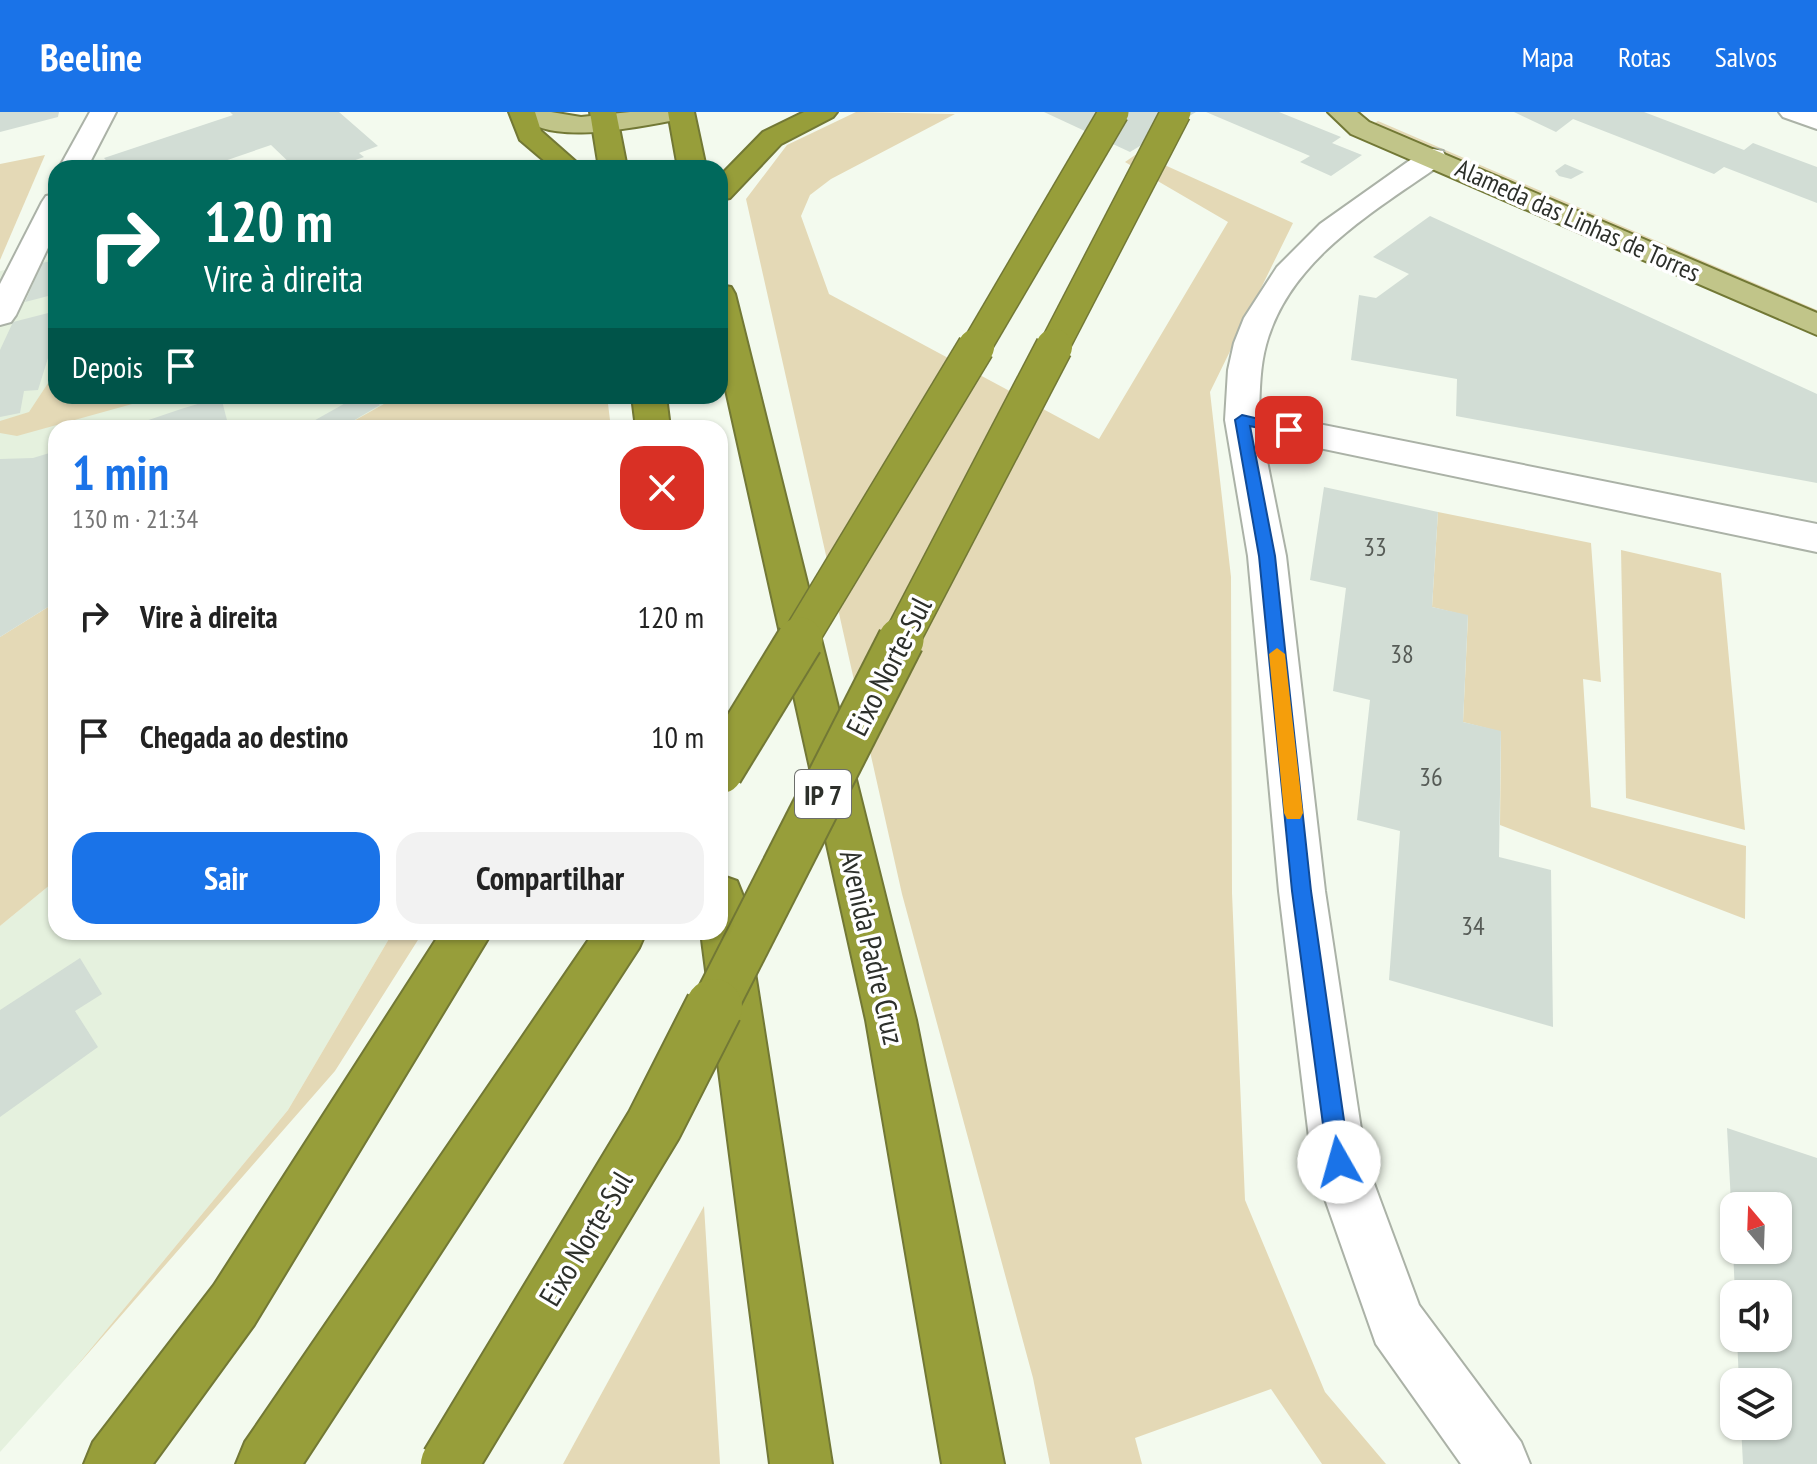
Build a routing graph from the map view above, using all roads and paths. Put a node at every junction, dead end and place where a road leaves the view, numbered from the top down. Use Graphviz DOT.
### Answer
graph roads {
  1 [pos="522,112"];
  2 [pos="531,112"];
  3 [pos="678,112"];
  4 [pos="824,112"];
  5 [pos="1114,112"];
  6 [pos="1176,112"];
  7 [pos="1341,112"];
  8 [pos="1368,112"];
  9 [pos="1792,112"];
  10 [pos="100,117"];
  11 [pos="604,117"];
  12 [pos="1817,121"];
  13 [pos="1433,157"];
  14 [pos="77,160"];
  15 [pos="560,160"];
  16 [pos="612,160"];
  17 [pos="690,160"];
  18 [pos="728,184"];
  19 [pos="48,218"];
  20 [pos="1817,301"];
  21 [pos="0,315"];
  22 [pos="1817,325"];
  23 [pos="728,328"];
  24 [pos="1242,420"];
  25 [pos="1817,538"];
  26 [pos="728,758"];
  27 [pos="463,940"];
  28 [pos="617,940"];
  29 [pos="726,940"];
  30 [pos="234,1305"];
  31 [pos="89,1464"];
  32 [pos="115,1464"];
  33 [pos="267,1464"];
  34 [pos="449,1464"];
  35 [pos="801,1464"];
  36 [pos="973,1464"];
  37 [pos="1499,1464"];
  1 -- 15 [label="highway"];
  2 -- 11 [label="main road"];
  3 -- 11 [label="main road"];
  3 -- 17 [label="highway"];
  4 -- 18 [label="highway"];
  5 -- 26 [label="highway, bridge"];
  6 -- 34 [label="highway, Eixo Norte-Sul / IP 7, bridge"];
  7 -- 13 [label="main road, Alameda das Linhas de Torres"];
  8 -- 20 [label="main road, Alameda das Linhas de Torres"];
  9 -- 12 [label="street"];
  10 -- 14 [label="street"];
  11 -- 16 [label="highway"];
  13 -- 22 [label="main road, Alameda das Linhas de Torres"];
  13 -- 24 [label="street"];
  19 -- 21 [label="street"];
  23 -- 36 [label="highway, Avenida Padre Cruz"];
  24 -- 25 [label="street"];
  24 -- 37 [label="street"];
  27 -- 30 [label="highway"];
  28 -- 33 [label="highway"];
  29 -- 35 [label="highway"];
  30 -- 31 [label="street"];
  30 -- 32 [label="highway"];
}
